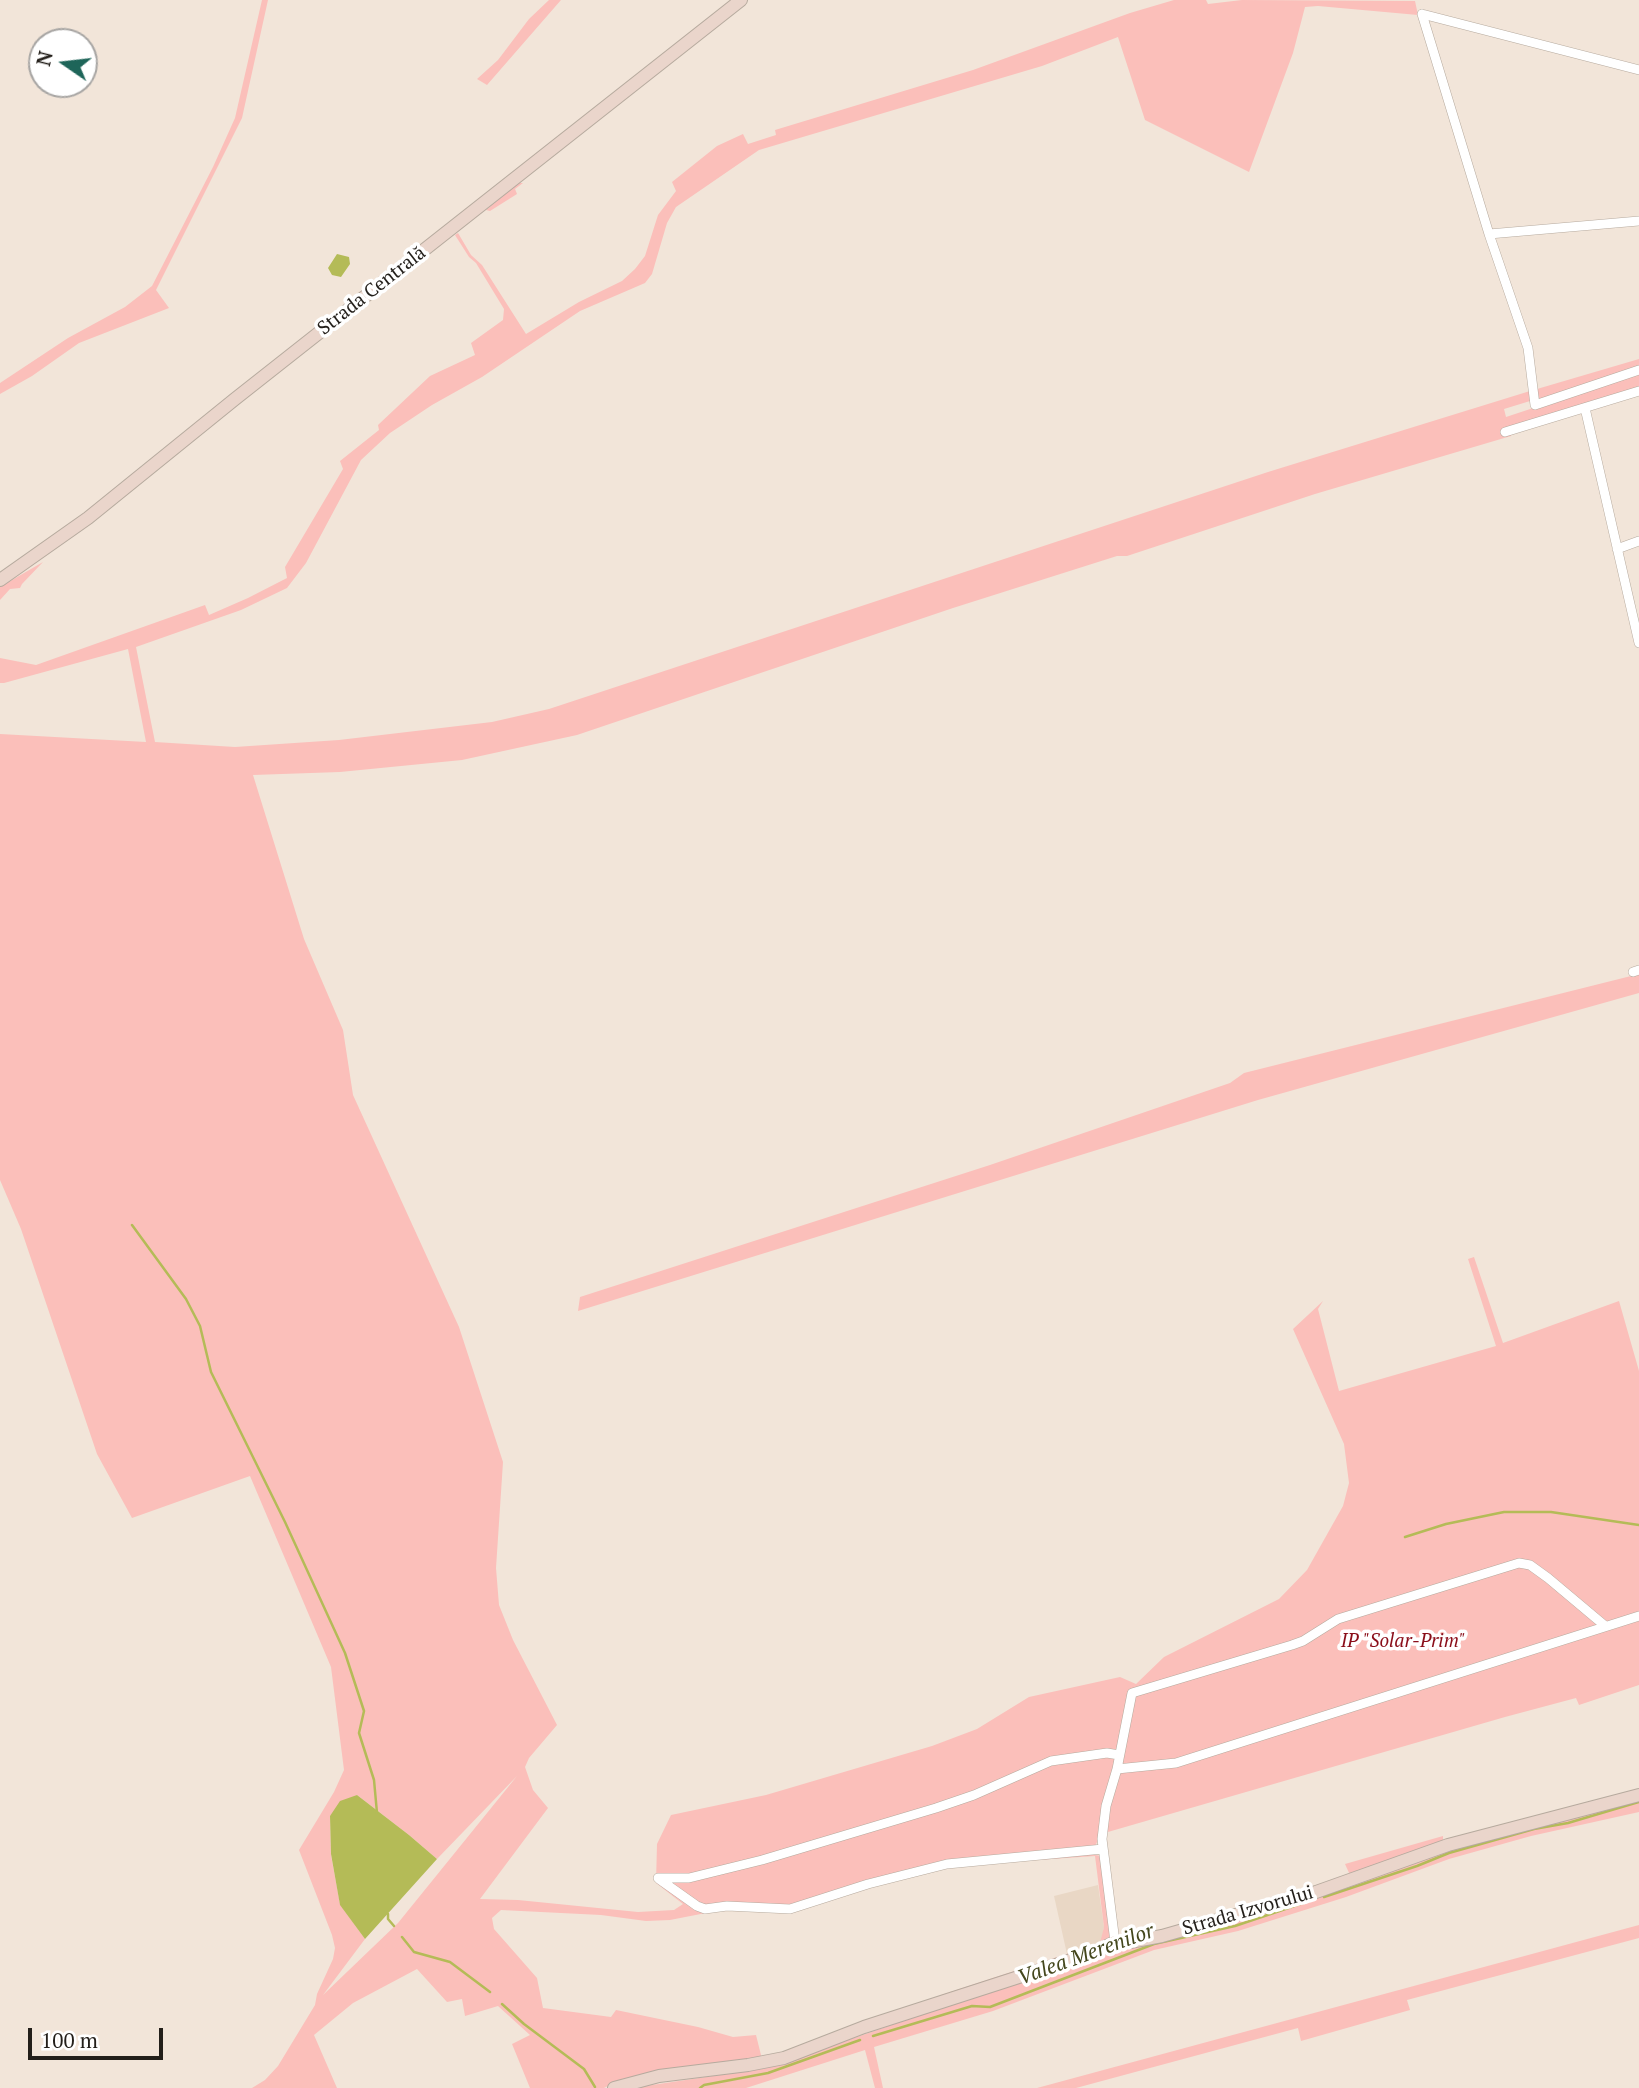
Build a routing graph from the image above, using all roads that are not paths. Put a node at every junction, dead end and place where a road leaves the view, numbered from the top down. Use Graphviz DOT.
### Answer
graph roads {
  1 [pos="741,0"];
  2 [pos="1639,70"];
  3 [pos="1639,221"];
  4 [pos="1489,234"];
  5 [pos="1639,370"];
  6 [pos="1639,391"];
  7 [pos="1585,408"];
  8 [pos="1506,432"];
  9 [pos="1639,541"];
  10 [pos="1617,549"];
  11 [pos="0,580"];
  12 [pos="1639,643"];
  13 [pos="1639,1615"];
  14 [pos="1604,1625"];
  15 [pos="1119,1755"];
  16 [pos="1117,1769"];
  17 [pos="1639,1794"];
  18 [pos="1103,1849"];
  19 [pos="1115,1942"];
  20 [pos="614,2088"];
  1 -- 11 [label="street, Strada Centrală"];
  2 -- 4 [label="street"];
  3 -- 4 [label="street"];
  4 -- 5 [label="street"];
  6 -- 7 [label="street"];
  7 -- 8 [label="street"];
  7 -- 10 [label="street"];
  9 -- 10 [label="street"];
  10 -- 12 [label="street"];
  13 -- 14 [label="street"];
  14 -- 15 [label="street"];
  14 -- 16 [label="street"];
  15 -- 16 [label="street"];
  15 -- 18 [label="street"];
  16 -- 18 [label="street"];
  17 -- 19 [label="street, Strada Izvorului"];
  18 -- 19 [label="street"];
  19 -- 20 [label="street, Strada Izvorului"];
}
